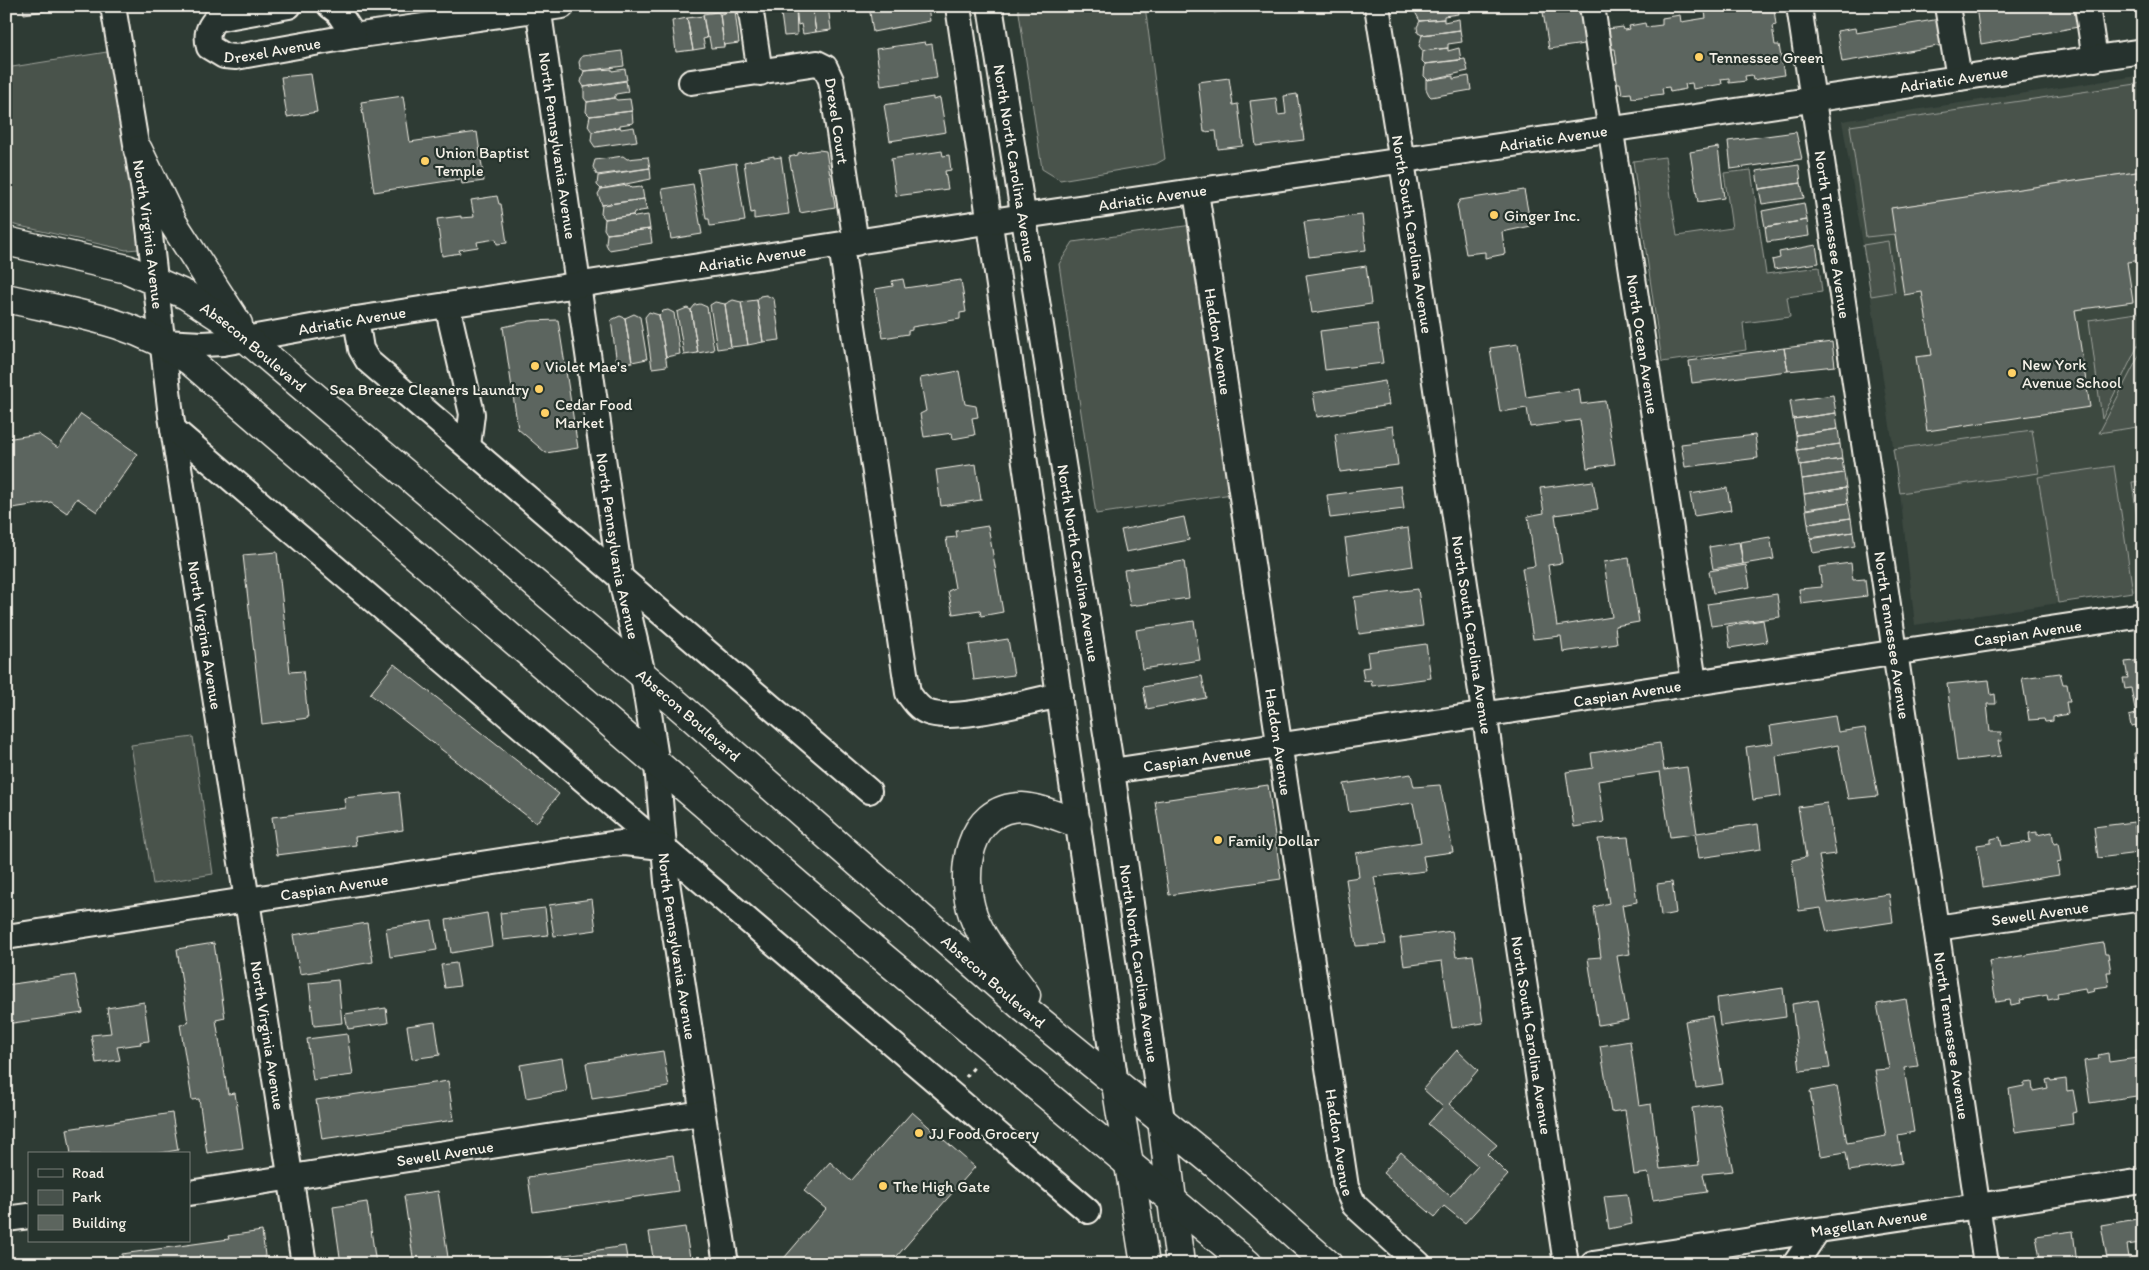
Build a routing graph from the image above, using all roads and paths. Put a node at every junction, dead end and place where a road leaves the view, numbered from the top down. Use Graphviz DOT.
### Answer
graph roads {
  1 [pos="113,6"];
  2 [pos="289,6"];
  3 [pos="330,6"];
  4 [pos="562,6"];
  5 [pos="750,6"];
  6 [pos="958,6"];
  7 [pos="990,6"];
  8 [pos="1377,6"];
  9 [pos="1592,6"];
  10 [pos="1799,6"];
  11 [pos="1947,6"];
  12 [pos="2087,6"];
  13 [pos="538,8"];
  14 [pos="354,36"];
  15 [pos="2143,51"];
  16 [pos="2094,59"];
  17 [pos="760,73"];
  18 [pos="1959,78"];
  19 [pos="691,82"];
  20 [pos="1814,100"];
  21 [pos="1610,131"];
  22 [pos="138,150"];
  23 [pos="1402,161"];
  24 [pos="1196,192"];
  25 [pos="1024,216"];
  26 [pos="991,222"];
  27 [pos="6,241"];
  28 [pos="849,245"];
  29 [pos="155,280"];
  30 [pos="577,286"];
  31 [pos="6,298"];
  32 [pos="447,306"];
  33 [pos="356,319"];
  34 [pos="247,338"];
  35 [pos="163,342"];
  36 [pos="173,428"];
  37 [pos="468,446"];
  38 [pos="620,576"];
  39 [pos="2143,615"];
  40 [pos="1897,652"];
  41 [pos="643,675"];
  42 [pos="1694,682"];
  43 [pos="1060,695"];
  44 [pos="1484,714"];
  45 [pos="1279,744"];
  46 [pos="657,766"];
  47 [pos="1112,771"];
  48 [pos="869,791"];
  49 [pos="1077,823"];
  50 [pos="662,847"];
  51 [pos="2143,898"];
  52 [pos="247,901"];
  53 [pos="1936,928"];
  54 [pos="6,937"];
  55 [pos="1059,1037"];
  56 [pos="977,1064"];
  57 [pos="964,1078"];
  58 [pos="1116,1084"];
  59 [pos="702,1113"];
  60 [pos="1162,1120"];
  61 [pos="1129,1164"];
  62 [pos="291,1178"];
  63 [pos="2143,1180"];
  64 [pos="190,1193"];
  65 [pos="1172,1198"];
  66 [pos="1978,1206"];
  67 [pos="1088,1211"];
  68 [pos="28,1216"];
  69 [pos="6,1219"];
  70 [pos="1818,1230"];
  71 [pos="304,1264"];
  72 [pos="726,1264"];
  73 [pos="1145,1264"];
  74 [pos="1180,1264"];
  75 [pos="1248,1264"];
  76 [pos="1328,1264"];
  77 [pos="1419,1264"];
  78 [pos="1566,1264"];
  79 [pos="1593,1264"];
  80 [pos="1795,1264"];
  81 [pos="1986,1264"];
  1 -- 22 [label="street, North Virginia Avenue"];
  2 -- 14 [label="street, Drexel Avenue"];
  3 -- 14 [label="street"];
  4 -- 13 [label="street, Drexel Avenue"];
  5 -- 17 [label="street"];
  6 -- 26 [label="street, North North Carolina Avenue"];
  7 -- 25 [label="street, North North Carolina Avenue"];
  8 -- 23 [label="street, North South Carolina Avenue"];
  9 -- 21 [label="street, North Ocean Avenue"];
  10 -- 20 [label="street, North Tennessee Avenue"];
  11 -- 18 [label="street"];
  12 -- 16 [label="street"];
  13 -- 14 [label="street, Drexel Avenue"];
  13 -- 30 [label="street, North Pennsylvania Avenue"];
  15 -- 16 [label="street, Adriatic Avenue"];
  16 -- 18 [label="street, Adriatic Avenue"];
  17 -- 19 [label="street, Drexel Court"];
  17 -- 28 [label="street, Drexel Court"];
  18 -- 20 [label="street, Adriatic Avenue"];
  20 -- 21 [label="street, Adriatic Avenue"];
  20 -- 40 [label="street, North Tennessee Avenue"];
  21 -- 23 [label="street, Adriatic Avenue"];
  21 -- 42 [label="street, North Ocean Avenue"];
  22 -- 29 [label="street, North Virginia Avenue"];
  22 -- 34 [label="main road"];
  23 -- 24 [label="street, Adriatic Avenue"];
  23 -- 44 [label="street, North South Carolina Avenue"];
  24 -- 25 [label="street, Adriatic Avenue"];
  24 -- 45 [label="street, Haddon Avenue"];
  25 -- 26 [label="street, Adriatic Avenue"];
  25 -- 47 [label="street, North North Carolina Avenue"];
  26 -- 28 [label="street, Adriatic Avenue"];
  26 -- 43 [label="street, North North Carolina Avenue"];
  27 -- 29 [label="main road, Absecon Boulevard"];
  28 -- 30 [label="street, Adriatic Avenue"];
  28 -- 43 [label="street"];
  29 -- 34 [label="main road, Absecon Boulevard"];
  29 -- 35 [label="street, North Virginia Avenue"];
  30 -- 32 [label="street, Adriatic Avenue"];
  30 -- 38 [label="street, North Pennsylvania Avenue"];
  31 -- 35 [label="main road"];
  32 -- 33 [label="street, Adriatic Avenue"];
  32 -- 37 [label="street"];
  33 -- 34 [label="street, Adriatic Avenue"];
  33 -- 37 [label="street"];
  34 -- 35 [label="street, Adriatic Avenue"];
  34 -- 41 [label="main road, Absecon Boulevard"];
  35 -- 36 [label="street, North Virginia Avenue"];
  35 -- 46 [label="main road"];
  36 -- 50 [label="street"];
  36 -- 52 [label="street, North Virginia Avenue"];
  37 -- 38 [label="street"];
  38 -- 41 [label="street, North Pennsylvania Avenue"];
  38 -- 48 [label="street"];
  39 -- 40 [label="street, Caspian Avenue"];
  40 -- 42 [label="street, Caspian Avenue"];
  40 -- 53 [label="street, North Tennessee Avenue"];
  41 -- 46 [label="street, North Pennsylvania Avenue"];
  41 -- 55 [label="main road, Absecon Boulevard"];
  42 -- 44 [label="street, Caspian Avenue"];
  43 -- 49 [label="street, North North Carolina Avenue"];
  44 -- 45 [label="street, Caspian Avenue"];
  44 -- 78 [label="street, North South Carolina Avenue"];
  45 -- 47 [label="street, Caspian Avenue"];
  45 -- 77 [label="street, Haddon Avenue"];
  46 -- 50 [label="street, North Pennsylvania Avenue"];
  46 -- 61 [label="main road"];
  47 -- 60 [label="street, North North Carolina Avenue"];
  49 -- 55 [label="main road"];
  49 -- 58 [label="street, North North Carolina Avenue"];
  50 -- 52 [label="street, Caspian Avenue"];
  50 -- 59 [label="street, North Pennsylvania Avenue"];
  50 -- 67 [label="street"];
  51 -- 53 [label="street, Sewell Avenue"];
  52 -- 54 [label="street, Caspian Avenue"];
  52 -- 62 [label="street, North Virginia Avenue"];
  53 -- 66 [label="street, North Tennessee Avenue"];
  55 -- 58 [label="main road, Absecon Boulevard"];
  56 -- 57 [label="path"];
  58 -- 60 [label="main road, Absecon Boulevard"];
  58 -- 61 [label="main road"];
  59 -- 62 [label="street, Sewell Avenue"];
  59 -- 72 [label="street, North Pennsylvania Avenue"];
  60 -- 65 [label="main road"];
  60 -- 76 [label="main road, Absecon Boulevard"];
  61 -- 65 [label="main road"];
  61 -- 73 [label="main road"];
  62 -- 64 [label="street, Sewell Avenue"];
  62 -- 71 [label="street, North Virginia Avenue"];
  63 -- 66 [label="street, Magellan Avenue"];
  65 -- 74 [label="main road"];
  65 -- 75 [label="main road"];
  66 -- 70 [label="street, Magellan Avenue"];
  66 -- 81 [label="street, North Tennessee Avenue"];
  68 -- 69 [label="street"];
  70 -- 79 [label="street, Magellan Avenue"];
  70 -- 80 [label="street"];
}
